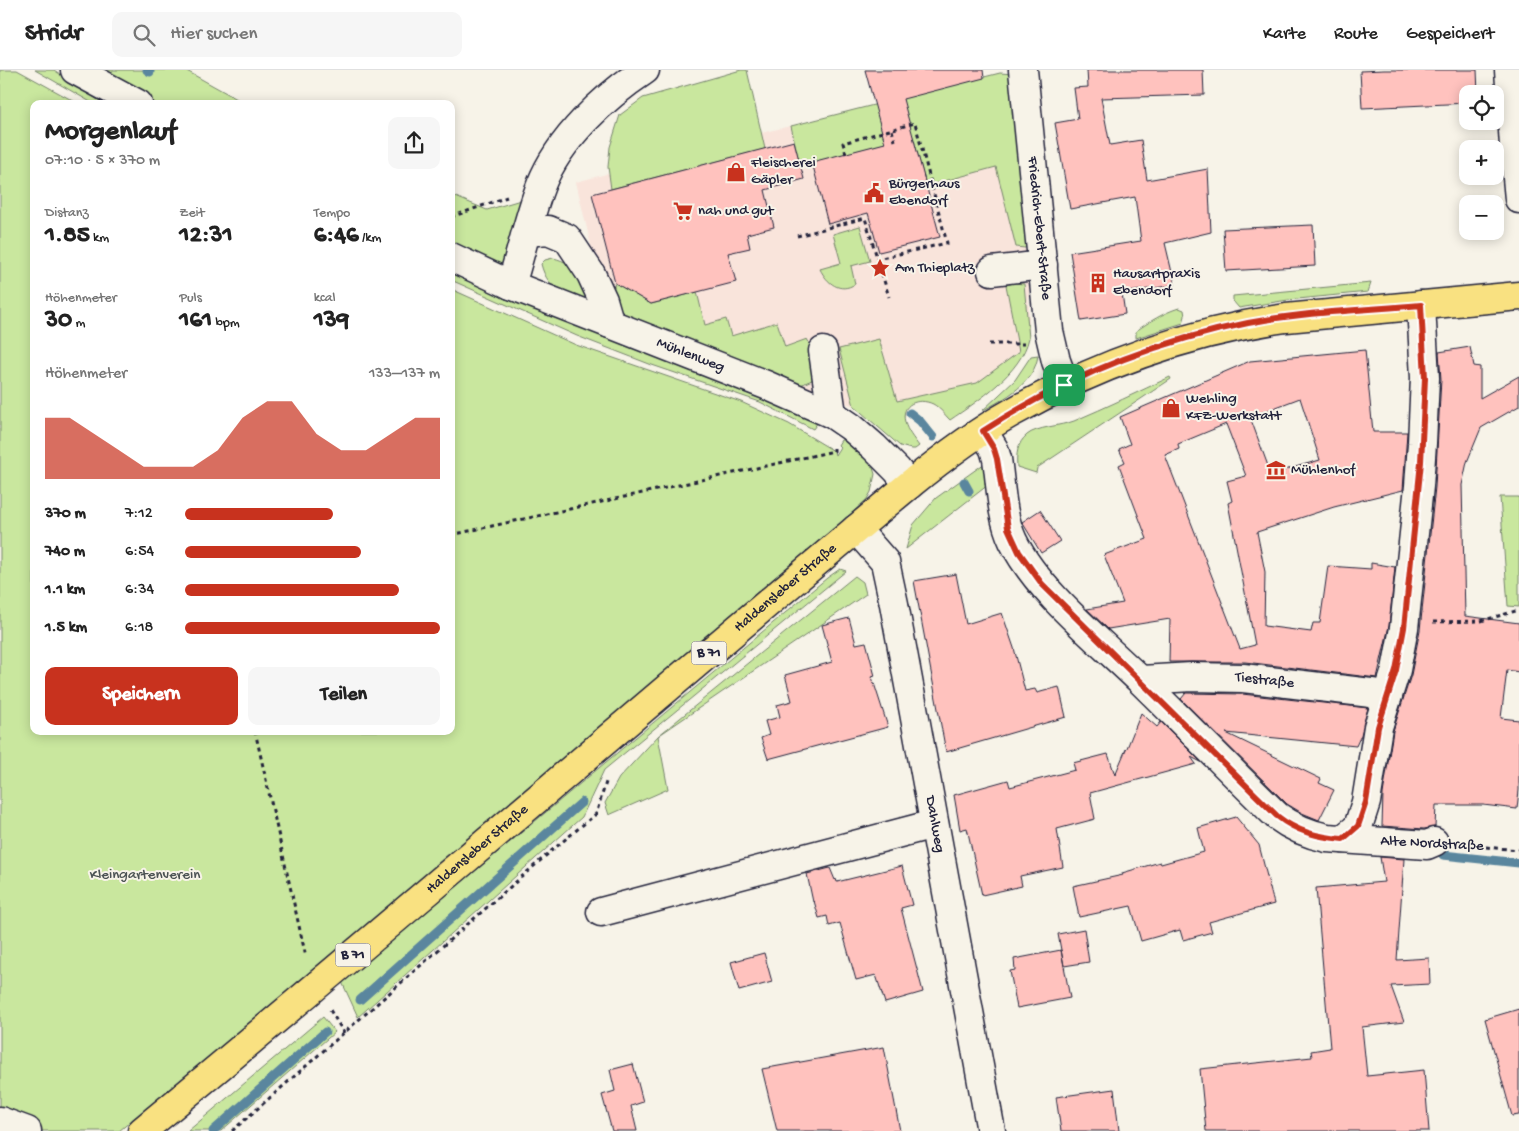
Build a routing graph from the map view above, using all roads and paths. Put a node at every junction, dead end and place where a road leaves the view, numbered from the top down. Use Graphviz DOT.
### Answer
graph roads {
  1 [pos="75,70"];
  2 [pos="645,70"];
  3 [pos="1024,70"];
  4 [pos="1509,70"];
  5 [pos="131,100"];
  6 [pos="892,130"];
  7 [pos="895,141"];
  8 [pos="846,154"];
  9 [pos="541,184"];
  10 [pos="1519,199"];
  11 [pos="455,215"];
  12 [pos="869,215"];
  13 [pos="865,218"];
  14 [pos="527,232"];
  15 [pos="797,236"];
  16 [pos="455,259"];
  17 [pos="877,259"];
  18 [pos="1043,265"];
  19 [pos="992,271"];
  20 [pos="511,285"];
  21 [pos="1519,296"];
  22 [pos="888,297"];
  23 [pos="1421,305"];
  24 [pos="610,324"];
  25 [pos="989,344"];
  26 [pos="1032,348"];
  27 [pos="823,351"];
  28 [pos="1064,385"];
  29 [pos="832,414"];
  30 [pos="974,437"];
  31 [pos="834,451"];
  32 [pos="918,478"];
  33 [pos="856,529"];
  34 [pos="455,534"];
  35 [pos="1519,610"];
  36 [pos="1405,623"];
  37 [pos="1141,680"];
  38 [pos="1388,695"];
  39 [pos="256,735"];
  40 [pos="611,772"];
  41 [pos="934,824"];
  42 [pos="1343,839"];
  43 [pos="1434,842"];
  44 [pos="1519,850"];
  45 [pos="601,912"];
  46 [pos="304,948"];
  47 [pos="0,1121"];
  48 [pos="27,1131"];
  49 [pos="142,1131"];
  50 [pos="232,1131"];
  51 [pos="991,1131"];
  1 -- 5 [label="street"];
  2 -- 9 [label="street"];
  3 -- 18 [label="street, Friedrich-Ebert-Straße"];
  4 -- 10 [label="street"];
  6 -- 7 [label="path"];
  6 -- 8 [label="path"];
  6 -- 17 [label="path"];
  9 -- 11 [label="path"];
  9 -- 14 [label="street"];
  12 -- 13 [label="path"];
  13 -- 15 [label="path"];
  13 -- 17 [label="path"];
  14 -- 20 [label="street"];
  14 -- 24 [label="street"];
  16 -- 20 [label="street, Mühlenweg"];
  17 -- 22 [label="path"];
  18 -- 19 [label="street"];
  18 -- 28 [label="street, Friedrich-Ebert-Straße"];
  20 -- 24 [label="street, Mühlenweg"];
  21 -- 23 [label="main road, Haldensleber Straße / B 71"];
  23 -- 28 [label="main road, Haldensleber Straße / B 71"];
  23 -- 36 [label="street"];
  24 -- 29 [label="street, Mühlenweg"];
  25 -- 26 [label="path"];
  27 -- 29 [label="street"];
  28 -- 30 [label="main road, Haldensleber Straße / B 71"];
  29 -- 32 [label="street, Mühlenweg"];
  30 -- 32 [label="main road, Haldensleber Straße / B 71"];
  30 -- 37 [label="street, Alte Nordstraße"];
  31 -- 34 [label="path"];
  32 -- 33 [label="main road, Haldensleber Straße / B 71"];
  33 -- 41 [label="street, Dahlweg"];
  33 -- 49 [label="main road, Haldensleber Straße / B 71"];
  35 -- 36 [label="path"];
  36 -- 38 [label="street"];
  37 -- 38 [label="street, Tiestraße"];
  37 -- 42 [label="street, Alte Nordstraße"];
  38 -- 42 [label="street"];
  39 -- 46 [label="path"];
  40 -- 50 [label="path"];
  41 -- 45 [label="street"];
  41 -- 51 [label="street, Dahlweg"];
  42 -- 43 [label="street, Alte Nordstraße"];
  43 -- 44 [label="path, Alte Nordstraße"];
  47 -- 48 [label="street"];
}
